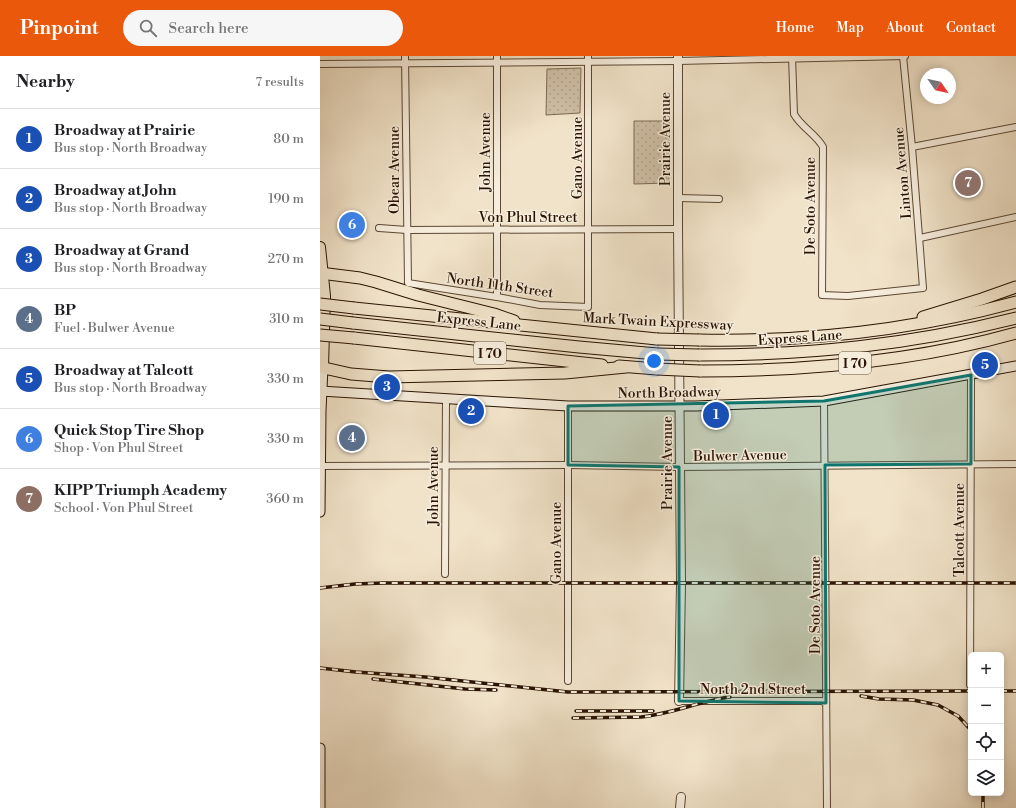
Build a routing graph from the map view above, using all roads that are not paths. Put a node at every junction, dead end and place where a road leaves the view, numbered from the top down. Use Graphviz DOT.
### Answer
graph roads {
  1 [pos="903,56"];
  2 [pos="792,57"];
  3 [pos="678,58"];
  4 [pos="406,59"];
  5 [pos="497,59"];
  6 [pos="588,59"];
  7 [pos="320,64"];
  8 [pos="1016,127"];
  9 [pos="912,147"];
  10 [pos="678,198"];
  11 [pos="719,199"];
  12 [pos="1016,217"];
  13 [pos="379,228"];
  14 [pos="497,229"];
  15 [pos="589,229"];
  16 [pos="678,229"];
  17 [pos="407,230"];
  18 [pos="920,238"];
  19 [pos="320,247"];
  20 [pos="322,273"];
  21 [pos="408,283"];
  22 [pos="1016,287"];
  23 [pos="923,288"];
  24 [pos="497,297"];
  25 [pos="1016,302"];
  26 [pos="320,304"];
  27 [pos="588,307"];
  28 [pos="1016,318"];
  29 [pos="320,319"];
  30 [pos="531,327"];
  31 [pos="882,330"];
  32 [pos="1013,334"];
  33 [pos="320,335"];
  34 [pos="1016,366"];
  35 [pos="322,367"];
  36 [pos="626,367"];
  37 [pos="971,375"];
  38 [pos="321,392"];
  39 [pos="446,399"];
  40 [pos="824,401"];
  41 [pos="568,406"];
  42 [pos="680,406"];
  43 [pos="971,464"];
  44 [pos="1016,464"];
  45 [pos="568,465"];
  46 [pos="320,466"];
  47 [pos="445,466"];
  48 [pos="825,466"];
  49 [pos="679,467"];
  50 [pos="320,499"];
  51 [pos="320,512"];
  52 [pos="445,574"];
  53 [pos="970,652"];
  54 [pos="568,680"];
  55 [pos="679,701"];
  56 [pos="826,703"];
  57 [pos="320,748"];
  58 [pos="681,797"];
  59 [pos="320,808"];
  60 [pos="680,808"];
  61 [pos="827,808"];
  1 -- 2 [label="street"];
  1 -- 9 [label="street, Linton Avenue"];
  2 -- 3 [label="street"];
  2 -- 23 [label="street, De Soto Avenue"];
  3 -- 6 [label="street"];
  3 -- 10 [label="street, Prairie Avenue"];
  4 -- 5 [label="street"];
  4 -- 7 [label="street"];
  4 -- 17 [label="street, Obear Avenue"];
  5 -- 6 [label="street"];
  5 -- 14 [label="street, John Avenue"];
  6 -- 15 [label="street, Gano Avenue"];
  8 -- 9 [label="street"];
  9 -- 18 [label="street, Linton Avenue"];
  10 -- 11 [label="street"];
  10 -- 16 [label="street, Prairie Avenue"];
  12 -- 18 [label="street"];
  13 -- 17 [label="street, Von Phul Street"];
  14 -- 15 [label="street, Von Phul Street"];
  14 -- 17 [label="street, Von Phul Street"];
  14 -- 24 [label="street, John Avenue"];
  15 -- 16 [label="street, Von Phul Street"];
  15 -- 27 [label="street, Gano Avenue"];
  16 -- 42 [label="street, Prairie Avenue"];
  17 -- 21 [label="street, Obear Avenue"];
  18 -- 23 [label="street, Linton Avenue"];
  19 -- 20 [label="main road"];
  20 -- 30 [label="highway"];
  20 -- 35 [label="main road"];
  21 -- 24 [label="street, North 11th Street"];
  22 -- 31 [label="highway"];
  24 -- 27 [label="street, North 11th Street"];
  25 -- 31 [label="highway, Mark Twain Expressway / I 70"];
  26 -- 30 [label="highway, Mark Twain Expressway / I 70, bridge"];
  28 -- 29 [label="highway, Express Lane, bridge"];
  30 -- 31 [label="highway, Mark Twain Expressway / I 70, bridge"];
  32 -- 36 [label="highway, I 70, bridge"];
  33 -- 36 [label="highway, I 70, bridge"];
  34 -- 37 [label="main road, North Broadway"];
  35 -- 36 [label="highway"];
  35 -- 38 [label="main road"];
  37 -- 40 [label="main road, North Broadway"];
  37 -- 43 [label="street, Talcott Avenue"];
  38 -- 39 [label="main road, North Broadway"];
  38 -- 46 [label="main road"];
  39 -- 41 [label="main road, North Broadway"];
  39 -- 47 [label="street, John Avenue"];
  40 -- 42 [label="main road, North Broadway"];
  40 -- 48 [label="street, De Soto Avenue"];
  41 -- 42 [label="main road, North Broadway"];
  41 -- 45 [label="street, Gano Avenue"];
  42 -- 49 [label="street, Prairie Avenue"];
  43 -- 44 [label="street, Bulwer Avenue"];
  43 -- 48 [label="street, Bulwer Avenue"];
  43 -- 53 [label="street, Talcott Avenue"];
  45 -- 47 [label="street, Bulwer Avenue"];
  45 -- 49 [label="street, Bulwer Avenue"];
  45 -- 54 [label="street, Gano Avenue"];
  46 -- 47 [label="street, Bulwer Avenue"];
  46 -- 50 [label="main road"];
  47 -- 52 [label="street, John Avenue"];
  48 -- 49 [label="street, Bulwer Avenue"];
  48 -- 56 [label="street, De Soto Avenue"];
  49 -- 55 [label="street, Prairie Avenue"];
  50 -- 51 [label="main road"];
  55 -- 56 [label="street, North 2nd Street"];
  56 -- 61 [label="street, De Soto Avenue"];
  57 -- 59 [label="main road"];
  58 -- 60 [label="street"];
}
